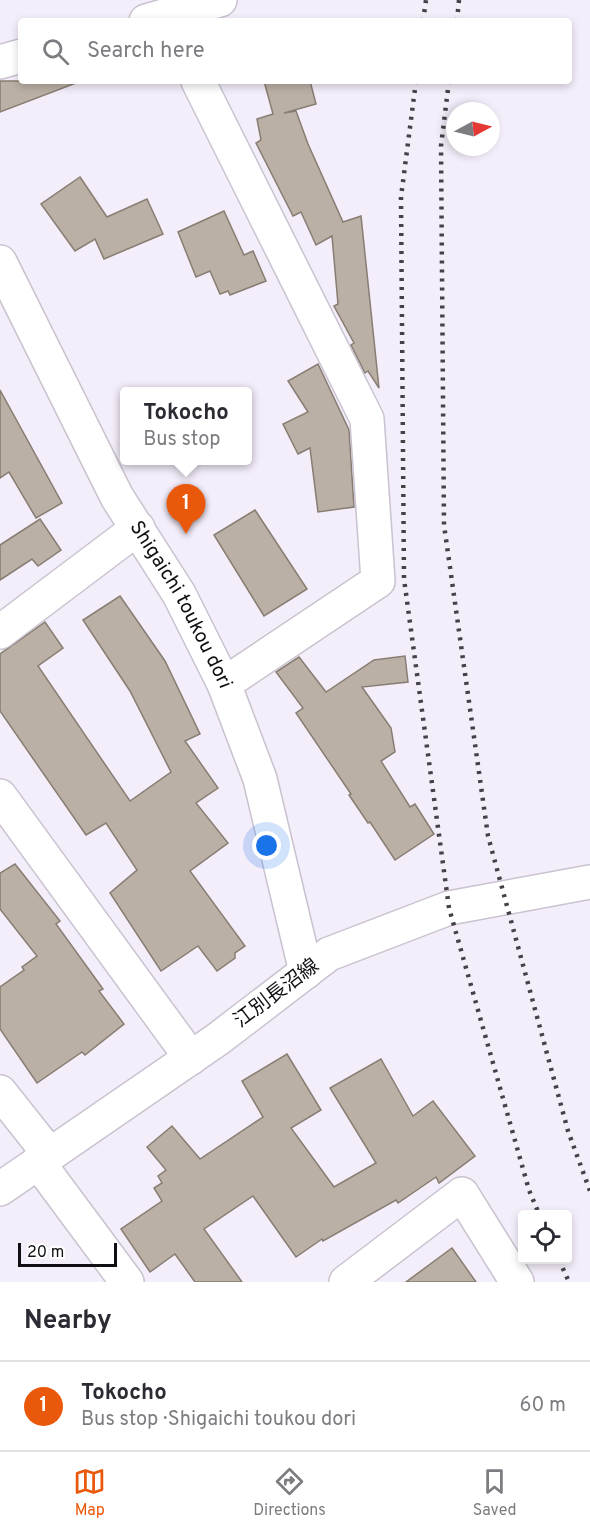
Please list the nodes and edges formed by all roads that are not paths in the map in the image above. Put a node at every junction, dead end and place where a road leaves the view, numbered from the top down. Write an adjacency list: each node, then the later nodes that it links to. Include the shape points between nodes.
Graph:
1 (220, 0): 2 (street)
2 (189, 10): 3 (street)
3 (158, 18)
4 (18, 57): 5 (street)
5 (0, 62)
6 (200, 84): 10 (street, via 367,419 378,581)
7 (0, 262): 8 (street, Shigaichi toukou dori, via 117,497)
8 (138, 528): 9 (street); 10 (street, Shigaichi toukou dori, via 179,594)
9 (0, 632)
10 (224, 684): 13 (street, Shigaichi toukou dori, via 260,779)
11 (0, 796): 14 (street)
12 (590, 882): 13 (street, 江別長沼線, via 450,908 329,954)
13 (306, 972): 14 (street, 江別長沼線)
14 (190, 1058): 16 (street, 江別長沼線)
15 (0, 1092): 16 (street)
16 (44, 1158): 17 (street, 江別長沼線); 18 (street)
17 (0, 1189)
18 (127, 1282)
19 (346, 1282): 20 (street, via 462,1194)
20 (517, 1282)

